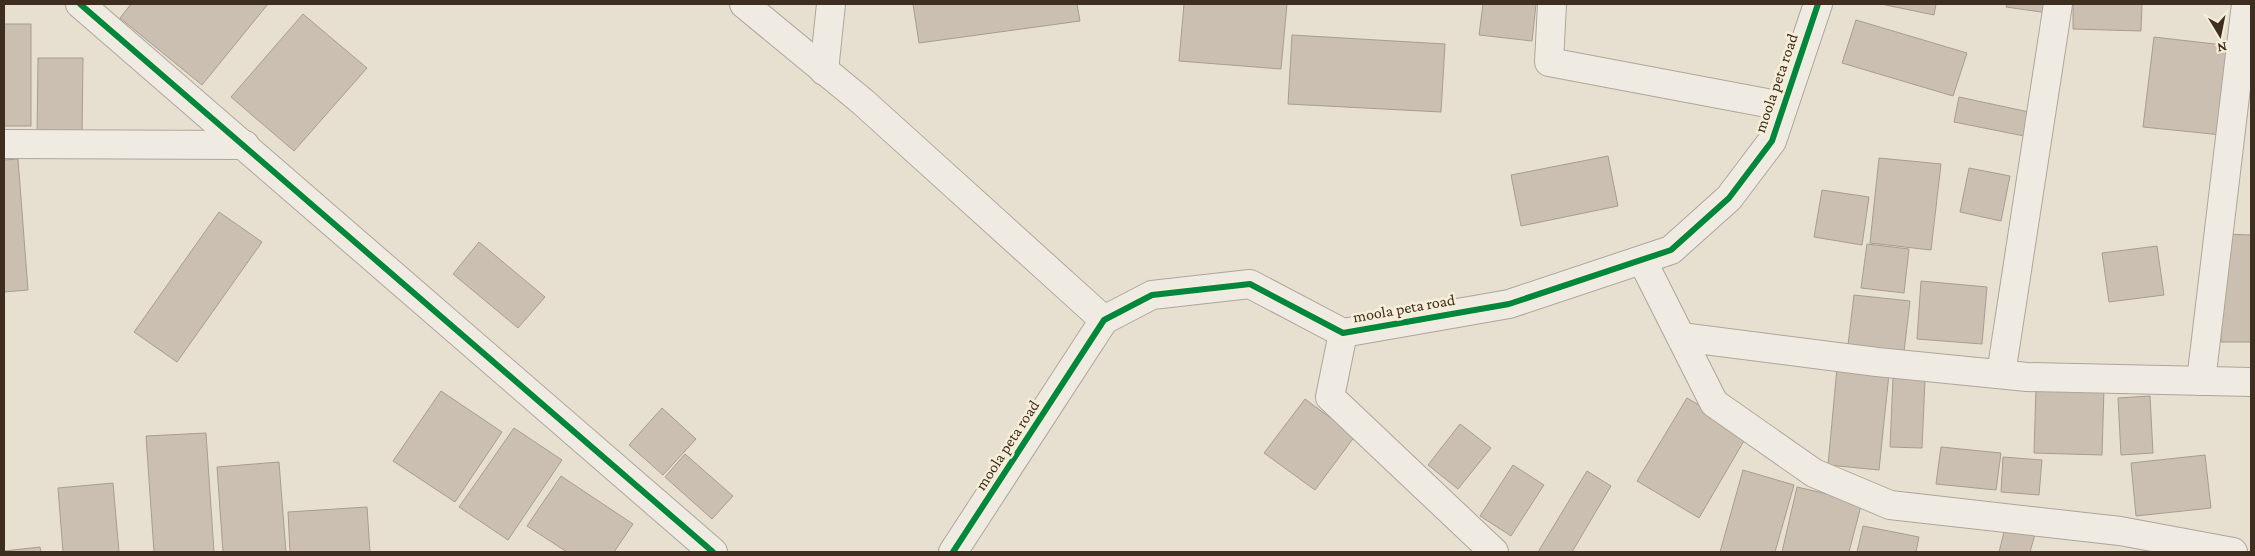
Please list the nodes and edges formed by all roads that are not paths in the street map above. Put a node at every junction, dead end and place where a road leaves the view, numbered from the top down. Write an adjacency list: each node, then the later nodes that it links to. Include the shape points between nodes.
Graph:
1 (80, 4): 11 (street)
2 (744, 4): 8 (street)
3 (831, 4): 8 (street)
4 (1552, 4): 9 (street, via 1549,62)
5 (1818, 4): 9 (street, moola peta road)
6 (2058, 4): 16 (street)
7 (2246, 4): 17 (street)
8 (824, 71): 13 (street, via 863,102)
9 (1783, 106): 12 (street, moola peta road, via 1772,141 1729,198 1671,250)
10 (4, 144): 11 (street)
11 (245, 145): 19 (street)
12 (1642, 260): 14 (street, moola peta road, via 1509,304); 15 (street)
13 (1104, 320): 14 (street, moola peta road, via 1152,295 1250,284); 20 (street, moola peta road)
14 (1343, 333): 21 (street, via 1330,397)
15 (1681, 337): 16 (street); 22 (street, via 1714,402 1814,473 1890,506 2120,531)
16 (2001, 374): 17 (street)
17 (2202, 381): 18 (street)
18 (2251, 382)
19 (713, 552)
20 (953, 552)
21 (1494, 552)
22 (2233, 552)

